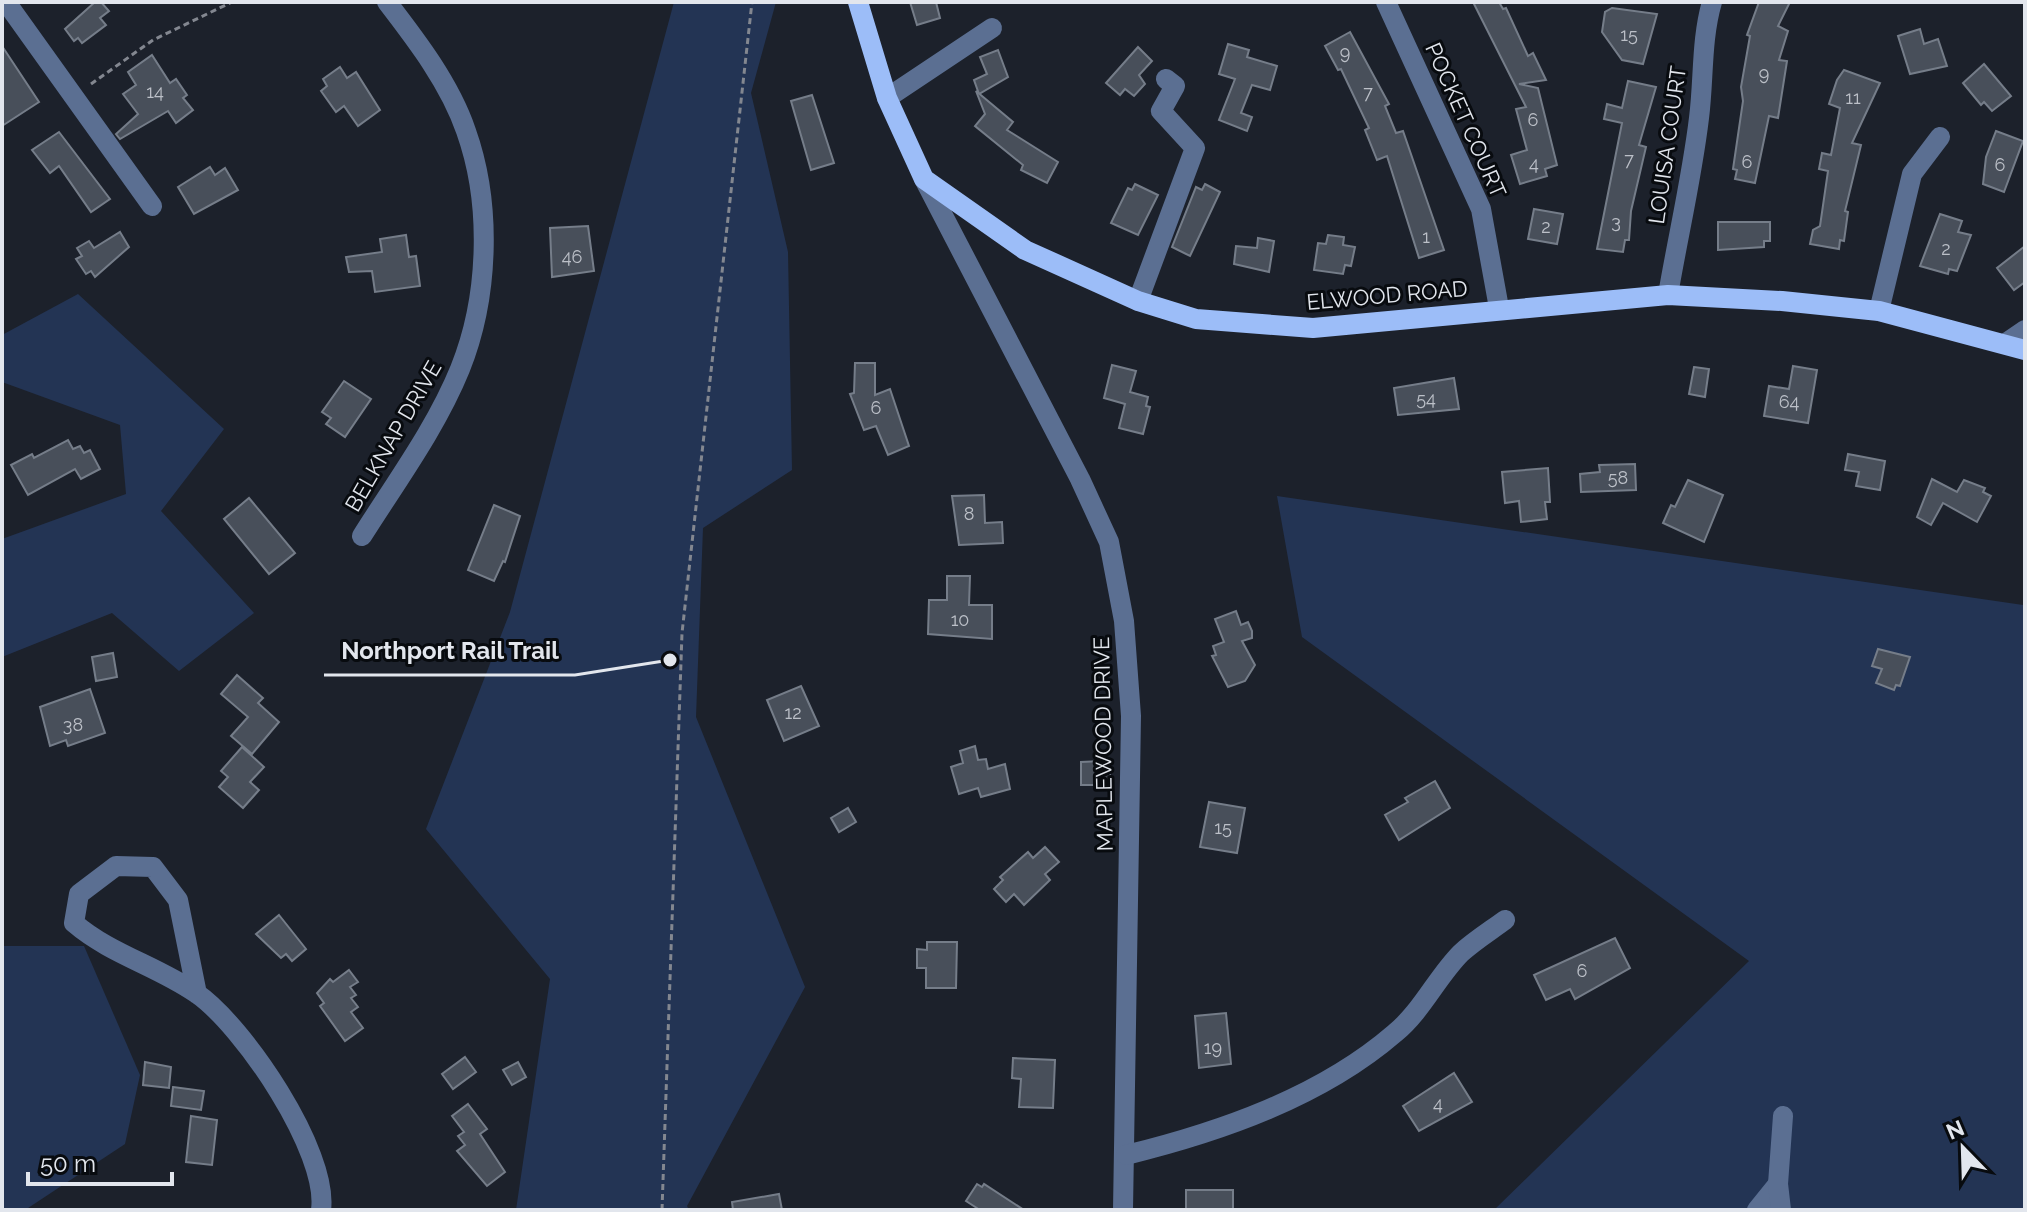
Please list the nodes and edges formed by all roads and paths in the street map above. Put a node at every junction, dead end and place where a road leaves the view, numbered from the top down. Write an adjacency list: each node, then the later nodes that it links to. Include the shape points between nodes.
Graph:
1 (6, 2): 10 (street)
2 (232, 2): 10 (path, via 153,40)
3 (387, 2): 21 (street, BELKNAP DRIVE, via 445,84 466,131 480,186 484,251 477,312 461,368 429,431)
4 (752, 2): 28 (path, via 682,633)
5 (858, 2): 11 (main road)
6 (1386, 2): 17 (street, POCKET COURT, via 1481,209)
7 (1712, 2): 15 (street, LOUISA COURT, via 1704,32 1699,123)
8 (992, 28): 11 (street)
9 (1166, 79): 16 (street, via 1175,86 1161,111 1195,148)
10 (73, 97): 14 (street)
11 (887, 98): 13 (main road)
12 (1940, 137): 18 (street, via 1912,174)
13 (924, 179): 16 (main road, ELWOOD ROAD, via 1025,250); 25 (street, MAPLEWOOD DRIVE, via 1109,542 1124,621 1131,716)
14 (152, 206)
15 (1668, 295): 17 (main road, ELWOOD ROAD); 18 (main road, ELWOOD ROAD)
16 (1138, 301): 17 (main road, ELWOOD ROAD, via 1196,319 1313,328)
17 (1499, 308)
18 (1879, 311): 20 (main road, ELWOOD ROAD)
19 (2025, 330): 20 (street)
20 (2016, 346)
21 (362, 536)
22 (1505, 920): 25 (street, via 1461,954 1398,1032 1357,1063 1316,1087 1184,1141)
23 (197, 994): 23 (street, via 178,900 153,867 116,866 79,894 74,923); 27 (street, via 284,1097 309,1147 323,1198)
24 (1783, 1116): 26 (street)
25 (1126, 1155): 29 (street, MAPLEWOOD DRIVE)
26 (1778, 1184): 30 (street); 31 (street)
27 (321, 1210)
28 (662, 1210)
29 (1123, 1210)
30 (1757, 1210)
31 (1781, 1210)

